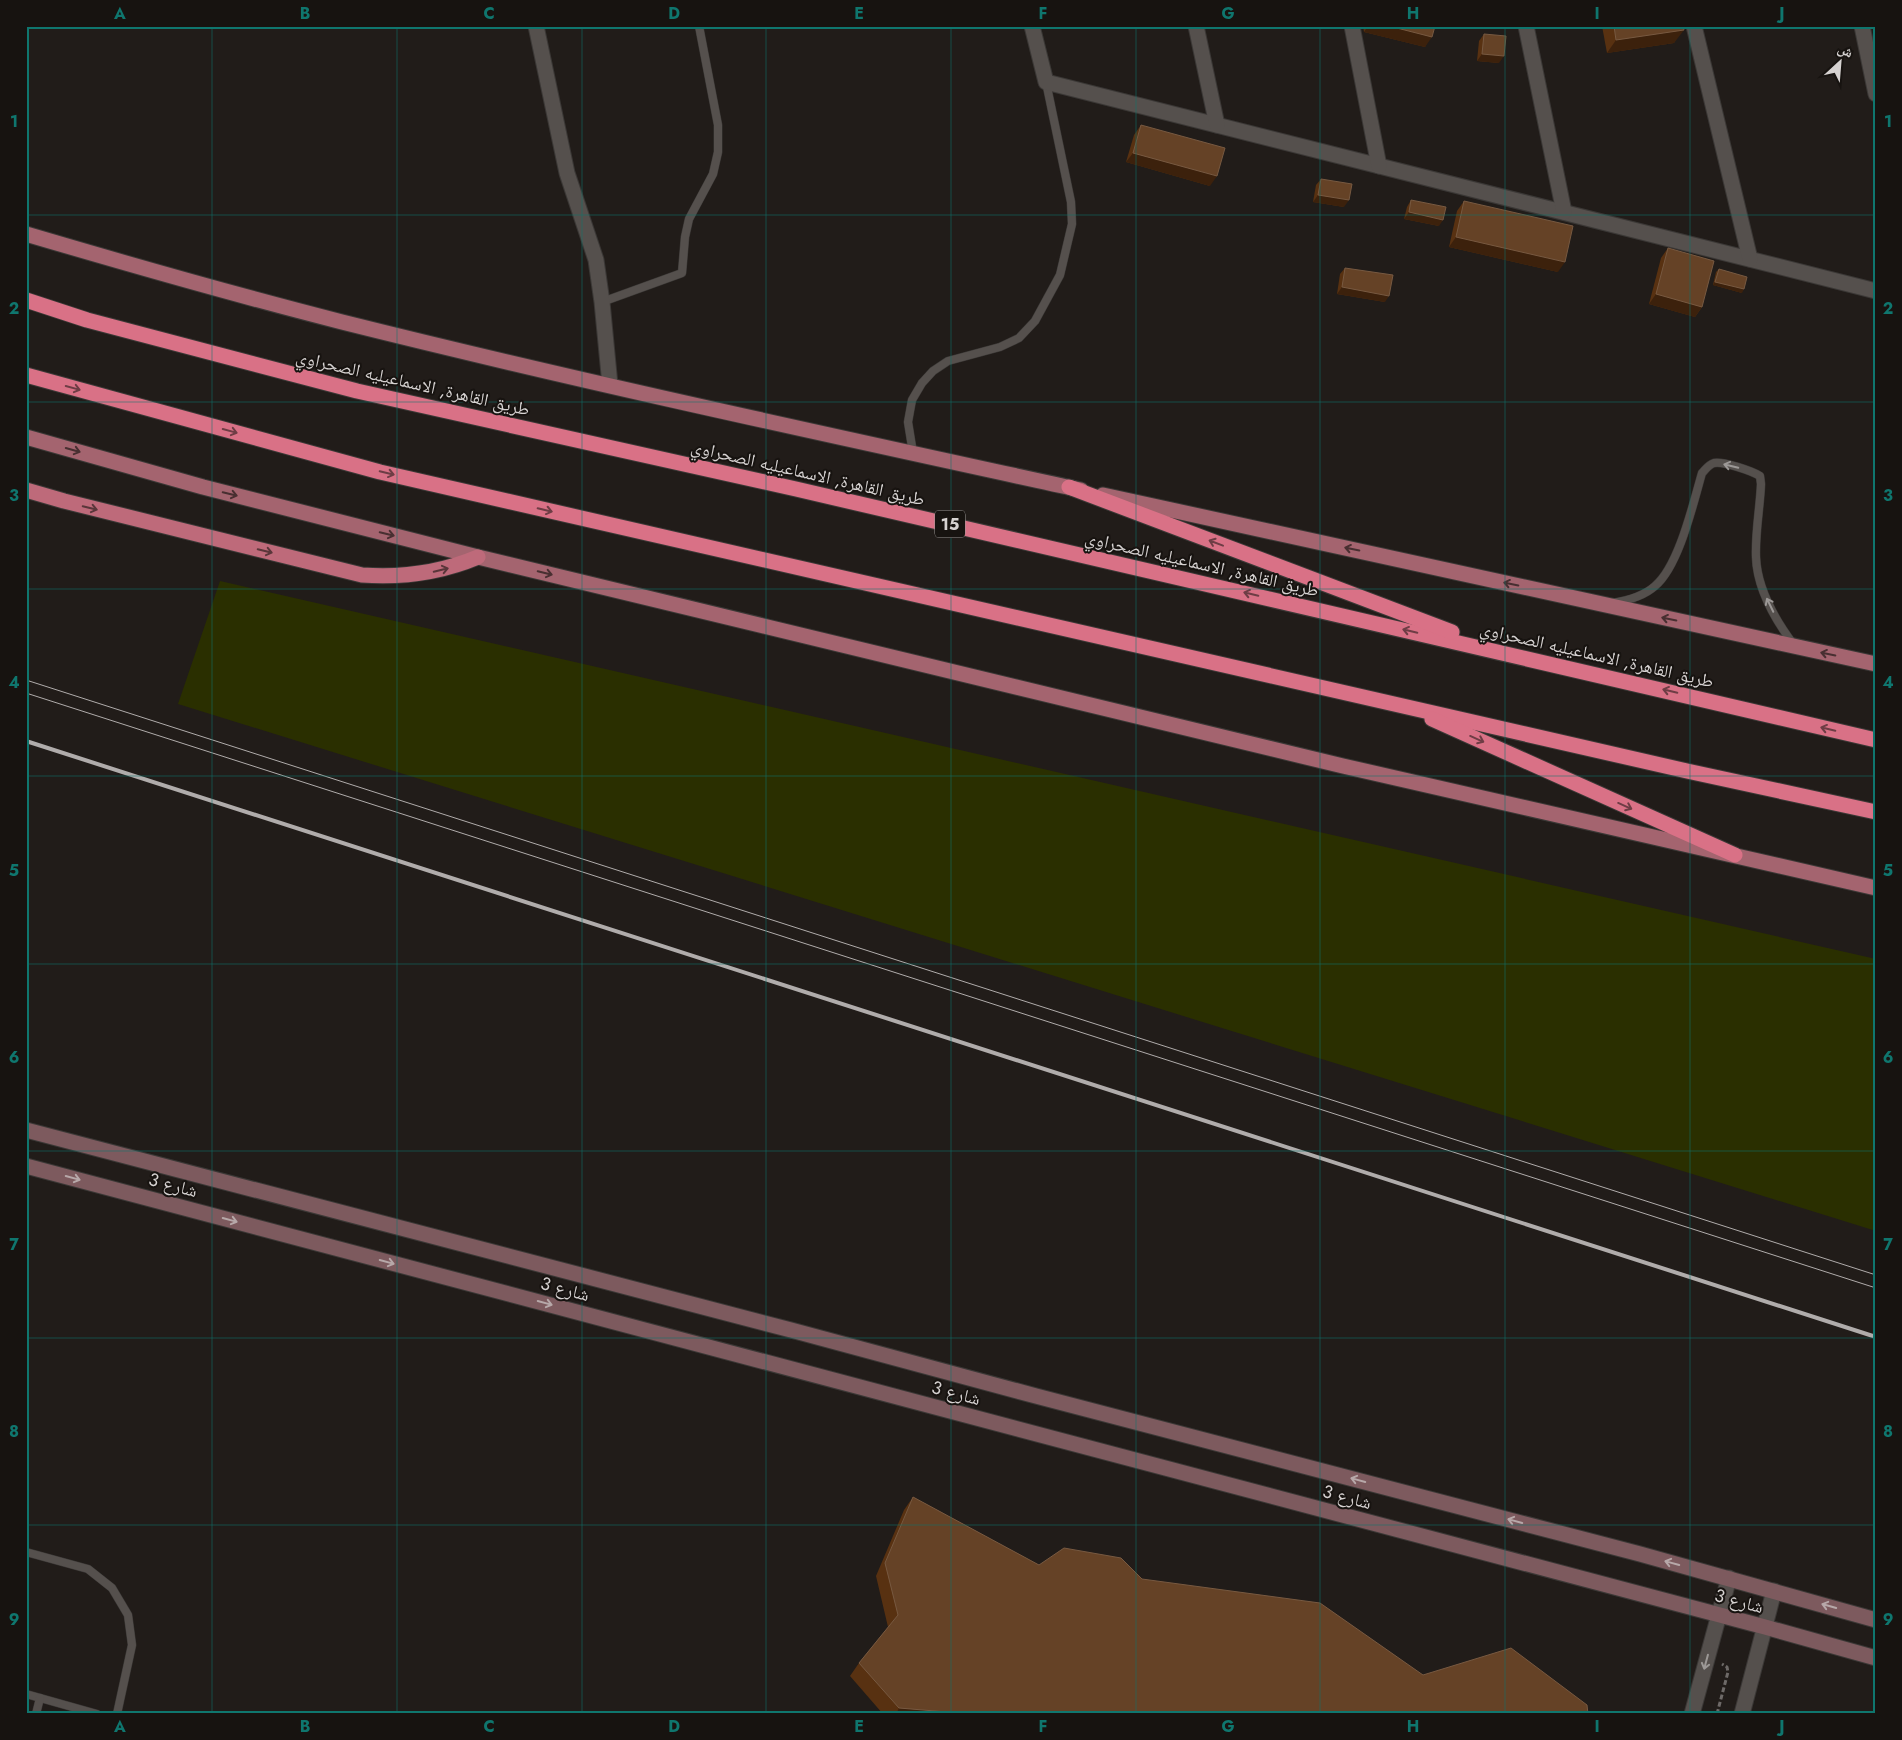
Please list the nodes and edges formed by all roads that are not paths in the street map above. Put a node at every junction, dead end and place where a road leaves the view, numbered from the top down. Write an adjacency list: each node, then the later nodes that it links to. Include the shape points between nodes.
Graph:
1 (536, 26): 18 (street, via 567,173 596,260)
2 (698, 26): 18 (lane, via 718,125 718,152 713,174 689,219 682,273)
3 (1032, 26): 9 (street)
4 (1196, 26): 11 (street)
5 (1352, 26): 12 (street)
6 (1526, 26): 13 (street)
7 (1694, 26): 15 (street)
8 (1862, 26): 10 (street)
9 (1046, 82): 11 (street); 22 (lane, via 1071,202 1072,224 1060,275 1036,321 1019,338 1000,347 948,361 922,384 912,400 908,422)
10 (1876, 94)
11 (1218, 125): 12 (street)
12 (1379, 166): 13 (street)
13 (1564, 212): 15 (street)
14 (26, 234): 20 (main road, via 333,320)
15 (1750, 259): 16 (street)
16 (1876, 291)
17 (26, 300): 28 (highway, طريق القاهرة, الاسماعيليه الصحراوي / 15, one-way to 17, via 357,391 87,320)
18 (602, 302): 20 (street)
19 (26, 375): 30 (highway, one-way to 30, via 380,472)
20 (610, 385): 22 (main road)
21 (26, 437): 25 (main road, one-way to 25, via 203,487)
22 (913, 453): 23 (main road)
23 (1069, 487): 26 (main road, one-way to 23); 28 (highway, one-way to 23)
24 (26, 490): 25 (highway, one-way to 25, via 362,575 425,574)
25 (478, 557): 33 (main road, one-way to 33, via 1343,766)
26 (1603, 604): 27 (main road, one-way to 26); 27 (lane, one-way to 26, via 1780,626 1763,590 1756,558 1760,476 1754,471 1716,462 1708,465 1702,473 1685,531 1670,567 1655,586 1638,596)
27 (1795, 646): 29 (main road, one-way to 27)
28 (1507, 653): 31 (highway, طريق القاهرة, الاسماعيليه الصحراوي / 15, one-way to 28)
29 (1876, 664)
30 (1401, 705): 32 (highway); 33 (highway, one-way to 33)
31 (1876, 740)
32 (1876, 812)
33 (1735, 855): 34 (main road)
34 (1876, 888)
35 (26, 1130): 38 (main road, شارع 3, one-way to 35)
36 (26, 1166): 40 (main road, شارع 3, one-way to 40)
37 (26, 1552): 48 (lane, via 88,1569 112,1588 128,1615 132,1645)
38 (1729, 1578): 39 (main road, شارع 3); 40 (street)
39 (1774, 1590): 41 (main road, شارع 3, one-way to 39); 42 (street)
40 (1719, 1615): 42 (main road, شارع 3); 49 (street, one-way to 49)
41 (1876, 1620)
42 (1765, 1627): 43 (main road, شارع 3); 50 (street)
43 (1876, 1658)
44 (26, 1694): 45 (lane)
45 (40, 1698): 46 (lane); 47 (lane)
46 (36, 1714)
47 (97, 1714)
48 (117, 1714)
49 (1692, 1714)
50 (1742, 1714)

